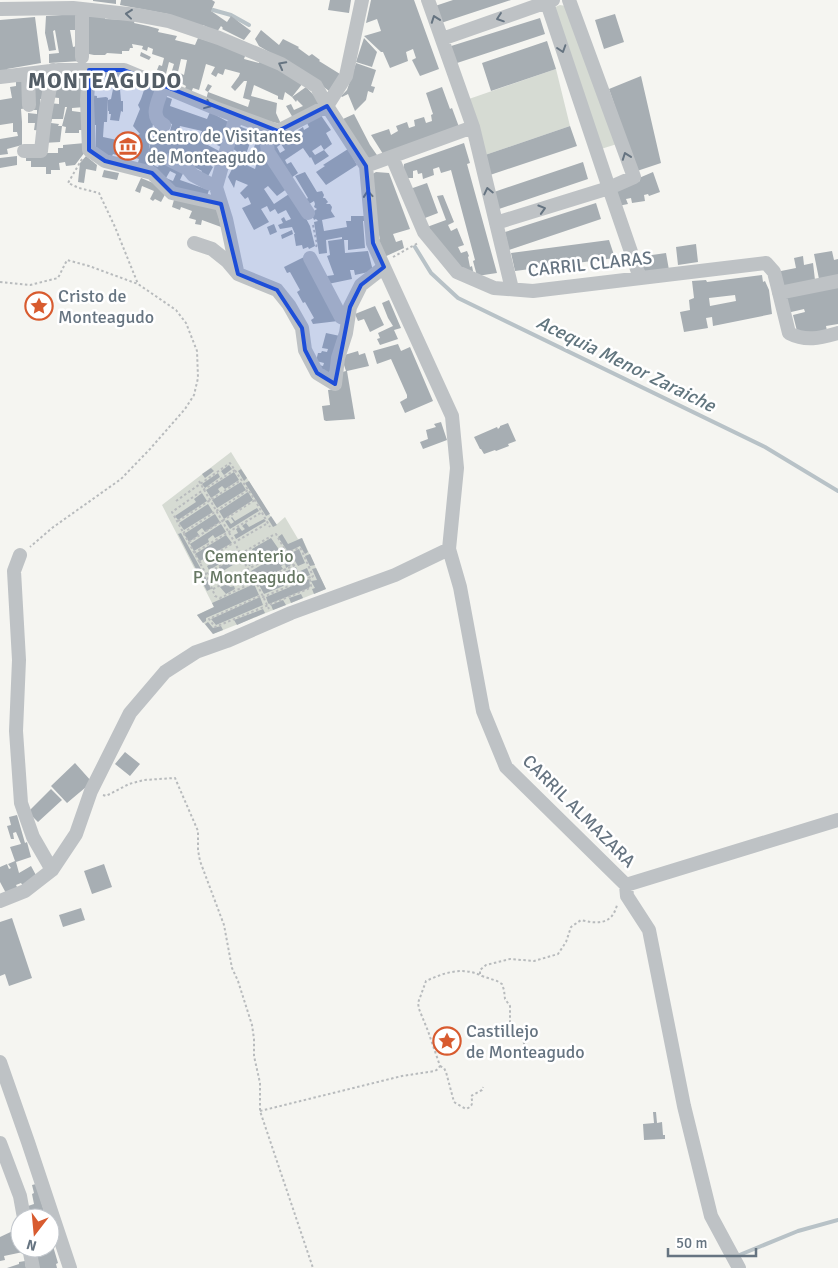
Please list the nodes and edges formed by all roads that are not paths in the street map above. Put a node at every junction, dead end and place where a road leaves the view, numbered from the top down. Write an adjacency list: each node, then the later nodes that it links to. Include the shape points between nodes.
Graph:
1 (9, 0): 6 (street)
2 (362, 0): 16 (street, via 346,76)
3 (428, 0): 8 (street, one-way to 3)
4 (569, 0): 26 (street, one-way to 4, via 634,177)
5 (548, 1): 8 (street, one-way to 8); 26 (street, one-way to 26)
6 (0, 9): 7 (street)
7 (82, 9): 9 (street); 16 (street, one-way to 7, via 316,86 281,64 219,38 169,21)
8 (442, 39): 19 (street)
9 (82, 57)
10 (53, 70): 11 (street); 12 (street); 21 (street, via 41,150)
11 (89, 70): 14 (street, via 124,70); 27 (street, via 89,150 105,161 152,173 172,193)
12 (28, 74): 13 (street); 15 (street)
13 (3, 78)
14 (163, 86): 17 (street, one-way to 17); 18 (street, via 156,117)
15 (29, 105)
16 (327, 106): 20 (street, via 278,132); 24 (street)
17 (236, 116): 20 (street); 25 (street)
18 (164, 126)
19 (473, 127): 22 (street); 29 (street, one-way to 19)
20 (272, 129): 28 (street, via 268,152)
21 (24, 151)
22 (392, 157): 24 (street); 36 (street, CARRIL CLARAS, via 424,232 457,272 494,288)
23 (170, 160): 25 (street)
24 (366, 166): 32 (street, one-way to 24, via 373,243)
25 (216, 185): 27 (street)
26 (608, 188): 29 (street, one-way to 26); 34 (street)
27 (221, 204): 33 (street)
28 (308, 212)
29 (496, 223): 36 (street)
30 (194, 243): 33 (street, via 212,249)
31 (313, 253): 38 (street, via 341,317)
32 (383, 265): 38 (street, via 361,285 350,307); 40 (street, via 452,416 457,468)
33 (238, 274): 38 (street, via 277,290 302,328 306,350 317,373 335,384)
34 (640, 278): 36 (street, CARRIL CLARAS, via 533,290); 37 (street, CARRIL CLARAS, via 766,263 774,272)
35 (838, 281): 37 (street)
36 (512, 289)
37 (779, 293): 39 (street, CARRIL CLARAS, via 789,333 798,338 816,338)
38 (348, 320)
39 (838, 333)
40 (449, 549): 43 (street, via 396,575 196,652 165,672 130,713 91,791 76,834); 44 (street, CARRIL ALMAZARA, via 460,587 483,710 506,767)
41 (20, 555): 43 (street, via 14,571 19,660 16,731 21,803 33,836)
42 (838, 820): 44 (street)
43 (52, 870): 45 (street, via 25,891)
44 (627, 890): 50 (street, CARRIL ALMAZARA, via 649,930 684,1106 711,1216)
45 (0, 901)
46 (0, 1062): 49 (street)
47 (0, 1144): 48 (street)
48 (22, 1208)
49 (70, 1268)
50 (739, 1268)

